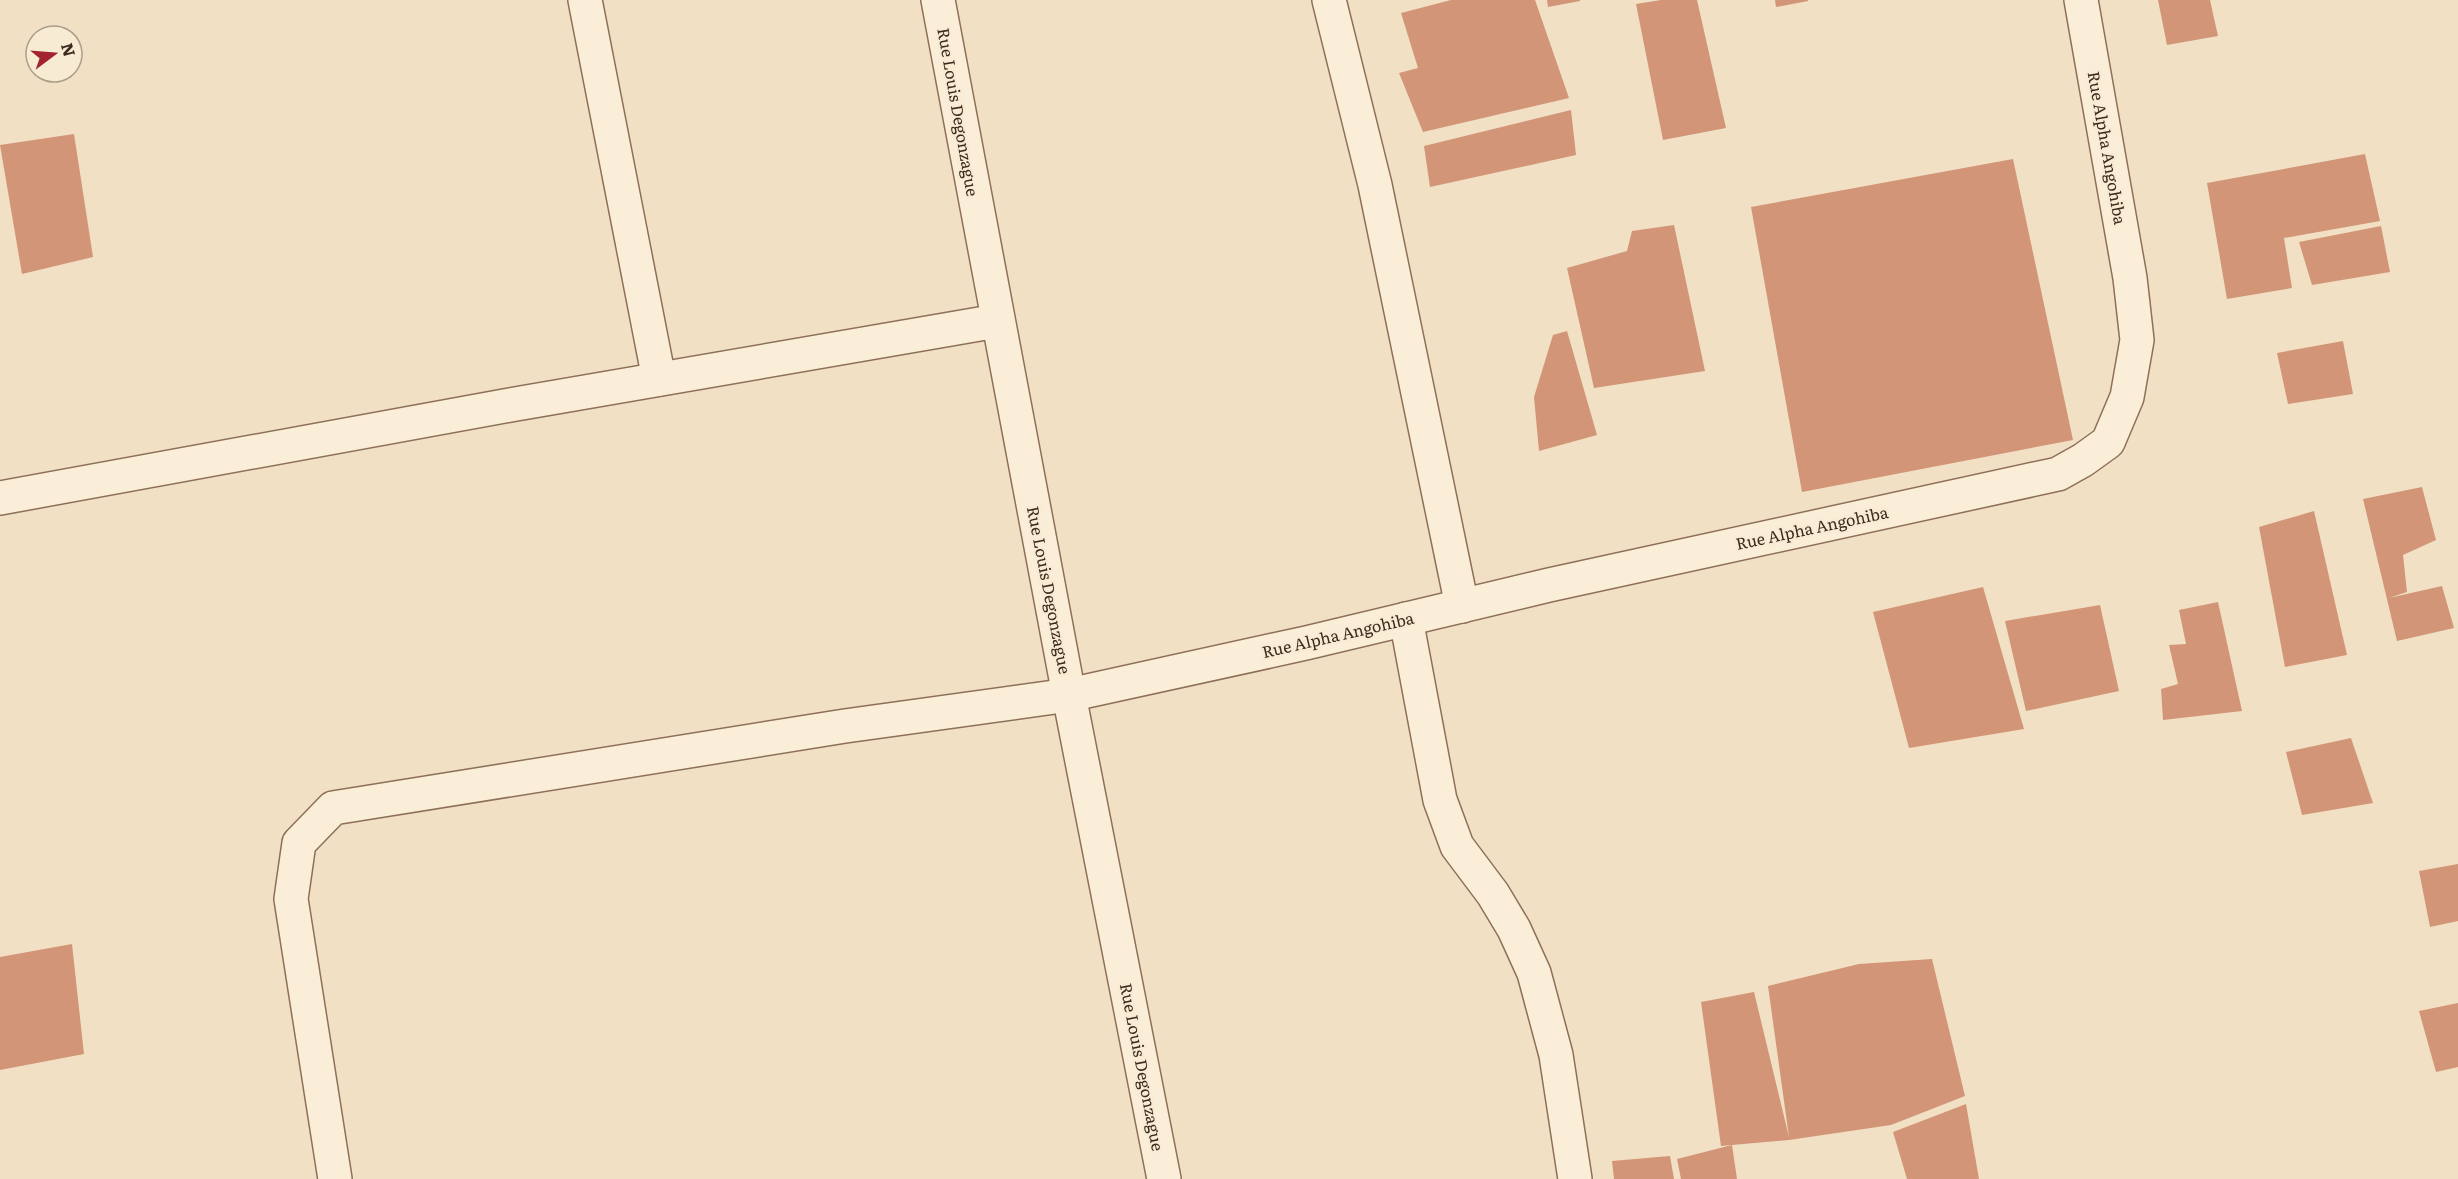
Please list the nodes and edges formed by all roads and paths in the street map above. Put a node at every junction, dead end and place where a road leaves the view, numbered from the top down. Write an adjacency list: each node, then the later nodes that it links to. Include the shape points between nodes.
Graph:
1 (585, 0): 6 (street)
2 (938, 0): 5 (street, Rue Louis Degonzague)
3 (1329, 0): 8 (street, via 1375,185)
4 (2081, 0): 8 (street, Rue Alpha Angohiba, via 2130,278 2137,340 2127,397 2108,442 2058,474)
5 (997, 321): 6 (street); 10 (street, Rue Louis Degonzague)
6 (659, 380): 7 (street)
7 (0, 498)
8 (1462, 606): 9 (street, Rue Alpha Angohiba)
9 (1406, 619): 10 (street, Rue Alpha Angohiba); 13 (street, via 1440,800 1457,846 1493,894 1534,973 1556,1055)
10 (1069, 695): 11 (street, Rue Alpha Angohiba, via 845,726 333,808 299,843 291,899); 12 (street, Rue Louis Degonzague)
11 (335, 1179)
12 (1164, 1179)
13 (1575, 1179)

